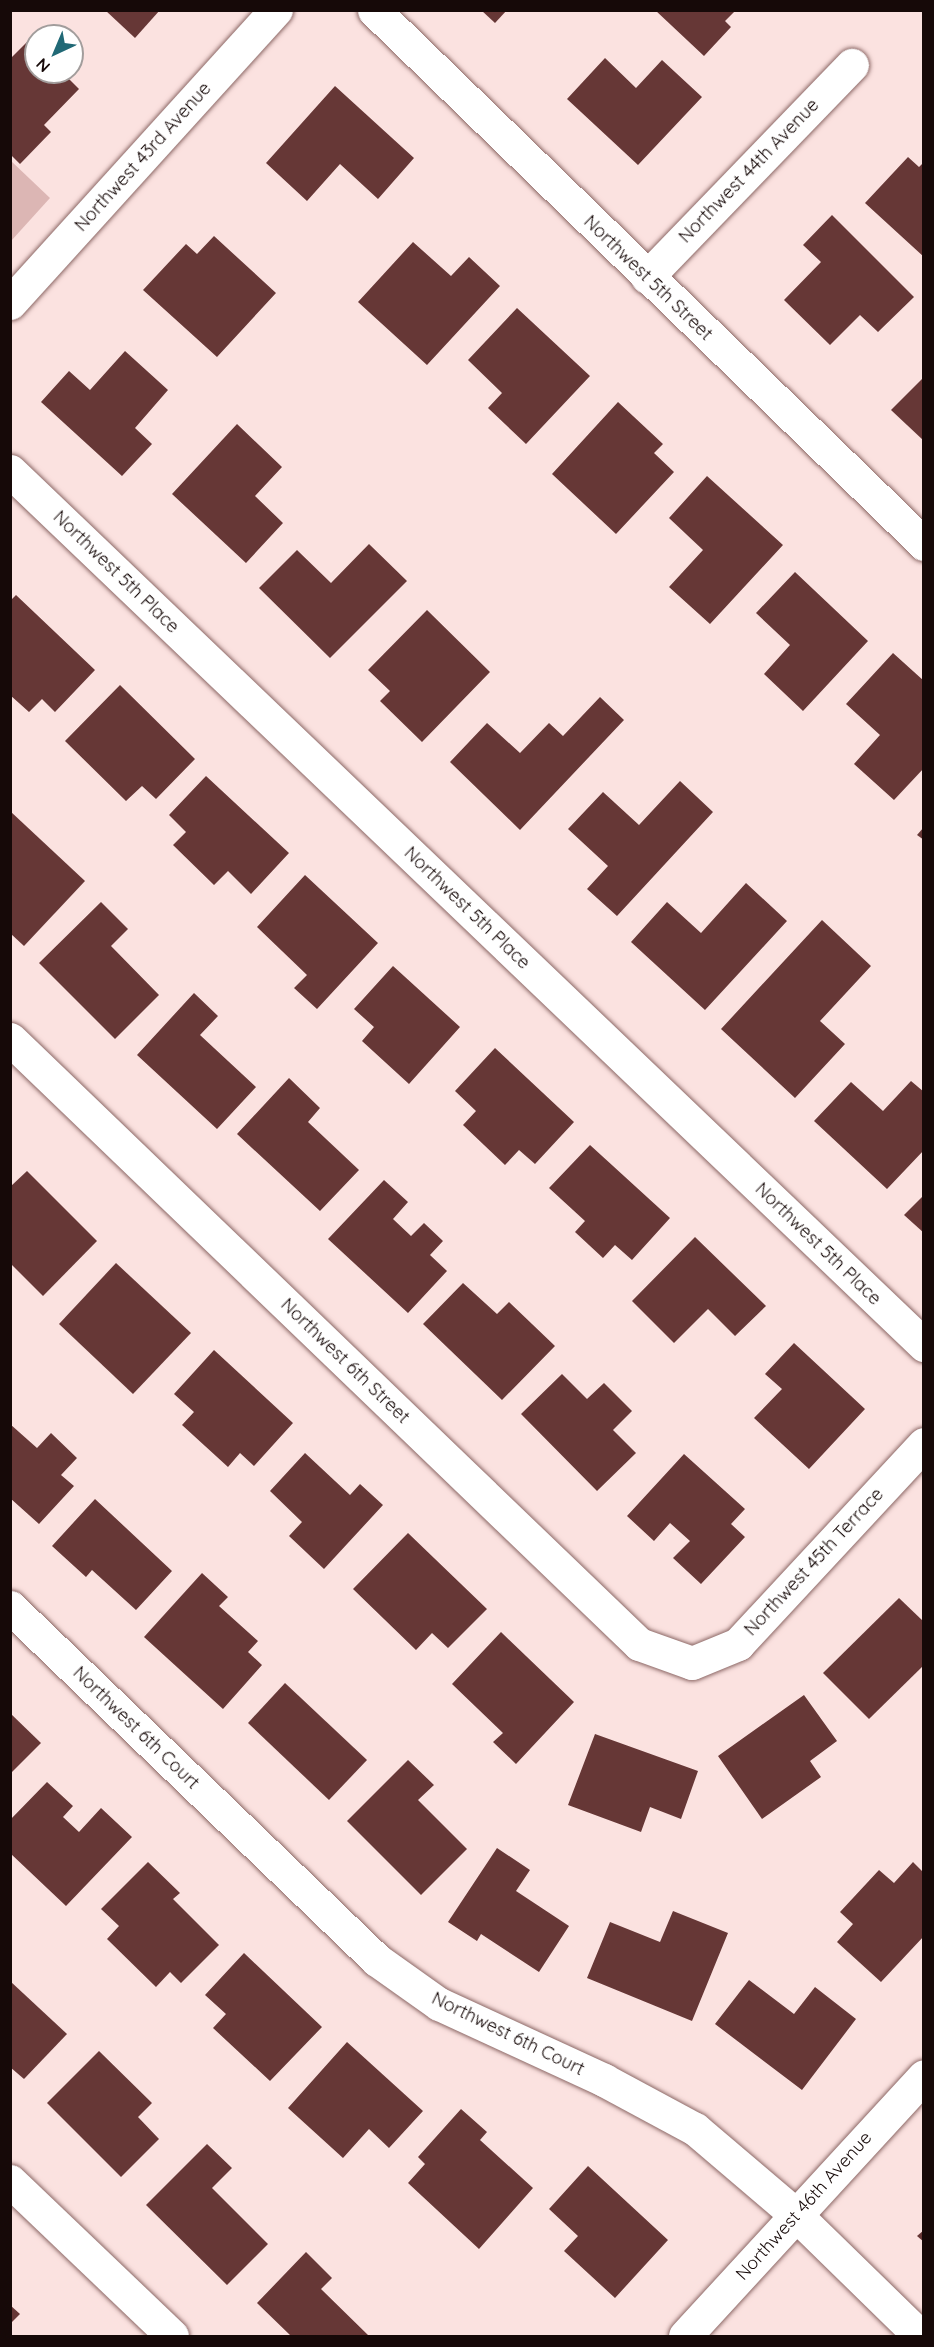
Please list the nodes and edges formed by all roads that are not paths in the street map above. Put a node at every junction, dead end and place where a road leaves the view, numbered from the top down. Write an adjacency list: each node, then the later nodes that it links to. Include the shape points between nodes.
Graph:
1 (276, 10): 5 (street, Northwest 43rd Avenue)
2 (374, 10): 4 (street, Northwest 5th Street)
3 (852, 65): 4 (street, Northwest 44th Avenue)
4 (647, 277): 7 (street, Northwest 5th Street)
5 (10, 303)
6 (10, 471): 9 (street, Northwest 5th Place)
7 (924, 544)
8 (10, 1039): 12 (street, Northwest 6th Street, via 639,1644)
9 (924, 1345)
10 (924, 1443): 12 (street, Northwest 45th Terrace, via 738,1644)
11 (10, 1607): 15 (street, Northwest 6th Court, via 377,1960 439,2004 604,2080 695,2129)
12 (692, 1663)
13 (924, 2076): 15 (street, Northwest 46th Avenue)
14 (10, 2181): 16 (street)
15 (795, 2215): 17 (street, Northwest 46th Avenue); 18 (street, Northwest 6th Court)
16 (172, 2337)
17 (685, 2337)
18 (920, 2337)

